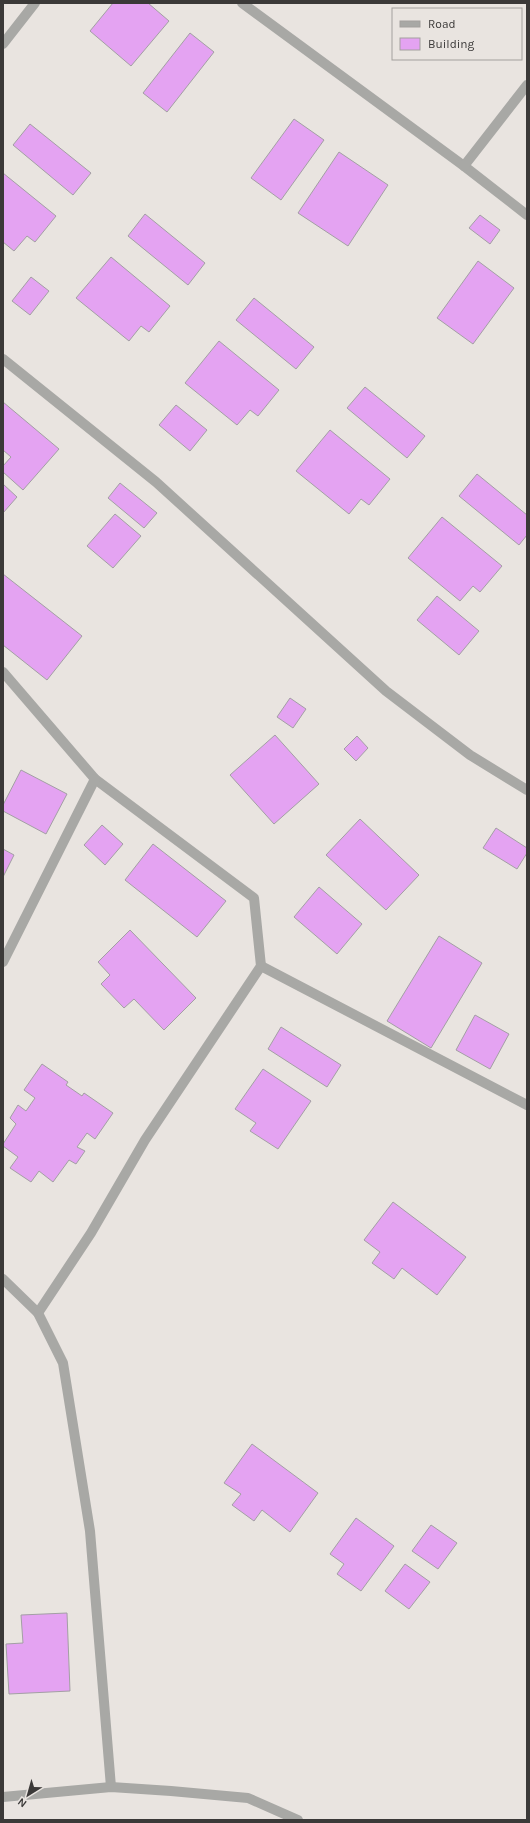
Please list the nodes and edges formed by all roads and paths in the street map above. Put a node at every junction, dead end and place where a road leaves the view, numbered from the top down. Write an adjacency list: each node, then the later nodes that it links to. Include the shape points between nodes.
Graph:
1 (35, 3): 3 (street)
2 (242, 3): 5 (street)
3 (3, 44)
4 (527, 85): 5 (street)
5 (464, 166): 6 (street)
6 (527, 215)
7 (3, 360): 10 (street, via 156,482 386,691 470,755)
8 (3, 672): 9 (street)
9 (95, 779): 11 (street); 12 (street, via 254,898)
10 (527, 790)
11 (3, 962)
12 (261, 966): 13 (street); 15 (street, via 145,1140 91,1233)
13 (527, 1105)
14 (3, 1279): 15 (street)
15 (38, 1313): 16 (street, via 64,1363 90,1531)
16 (111, 1787): 17 (street); 18 (street, via 248,1798)
17 (3, 1797)
18 (298, 1820)

